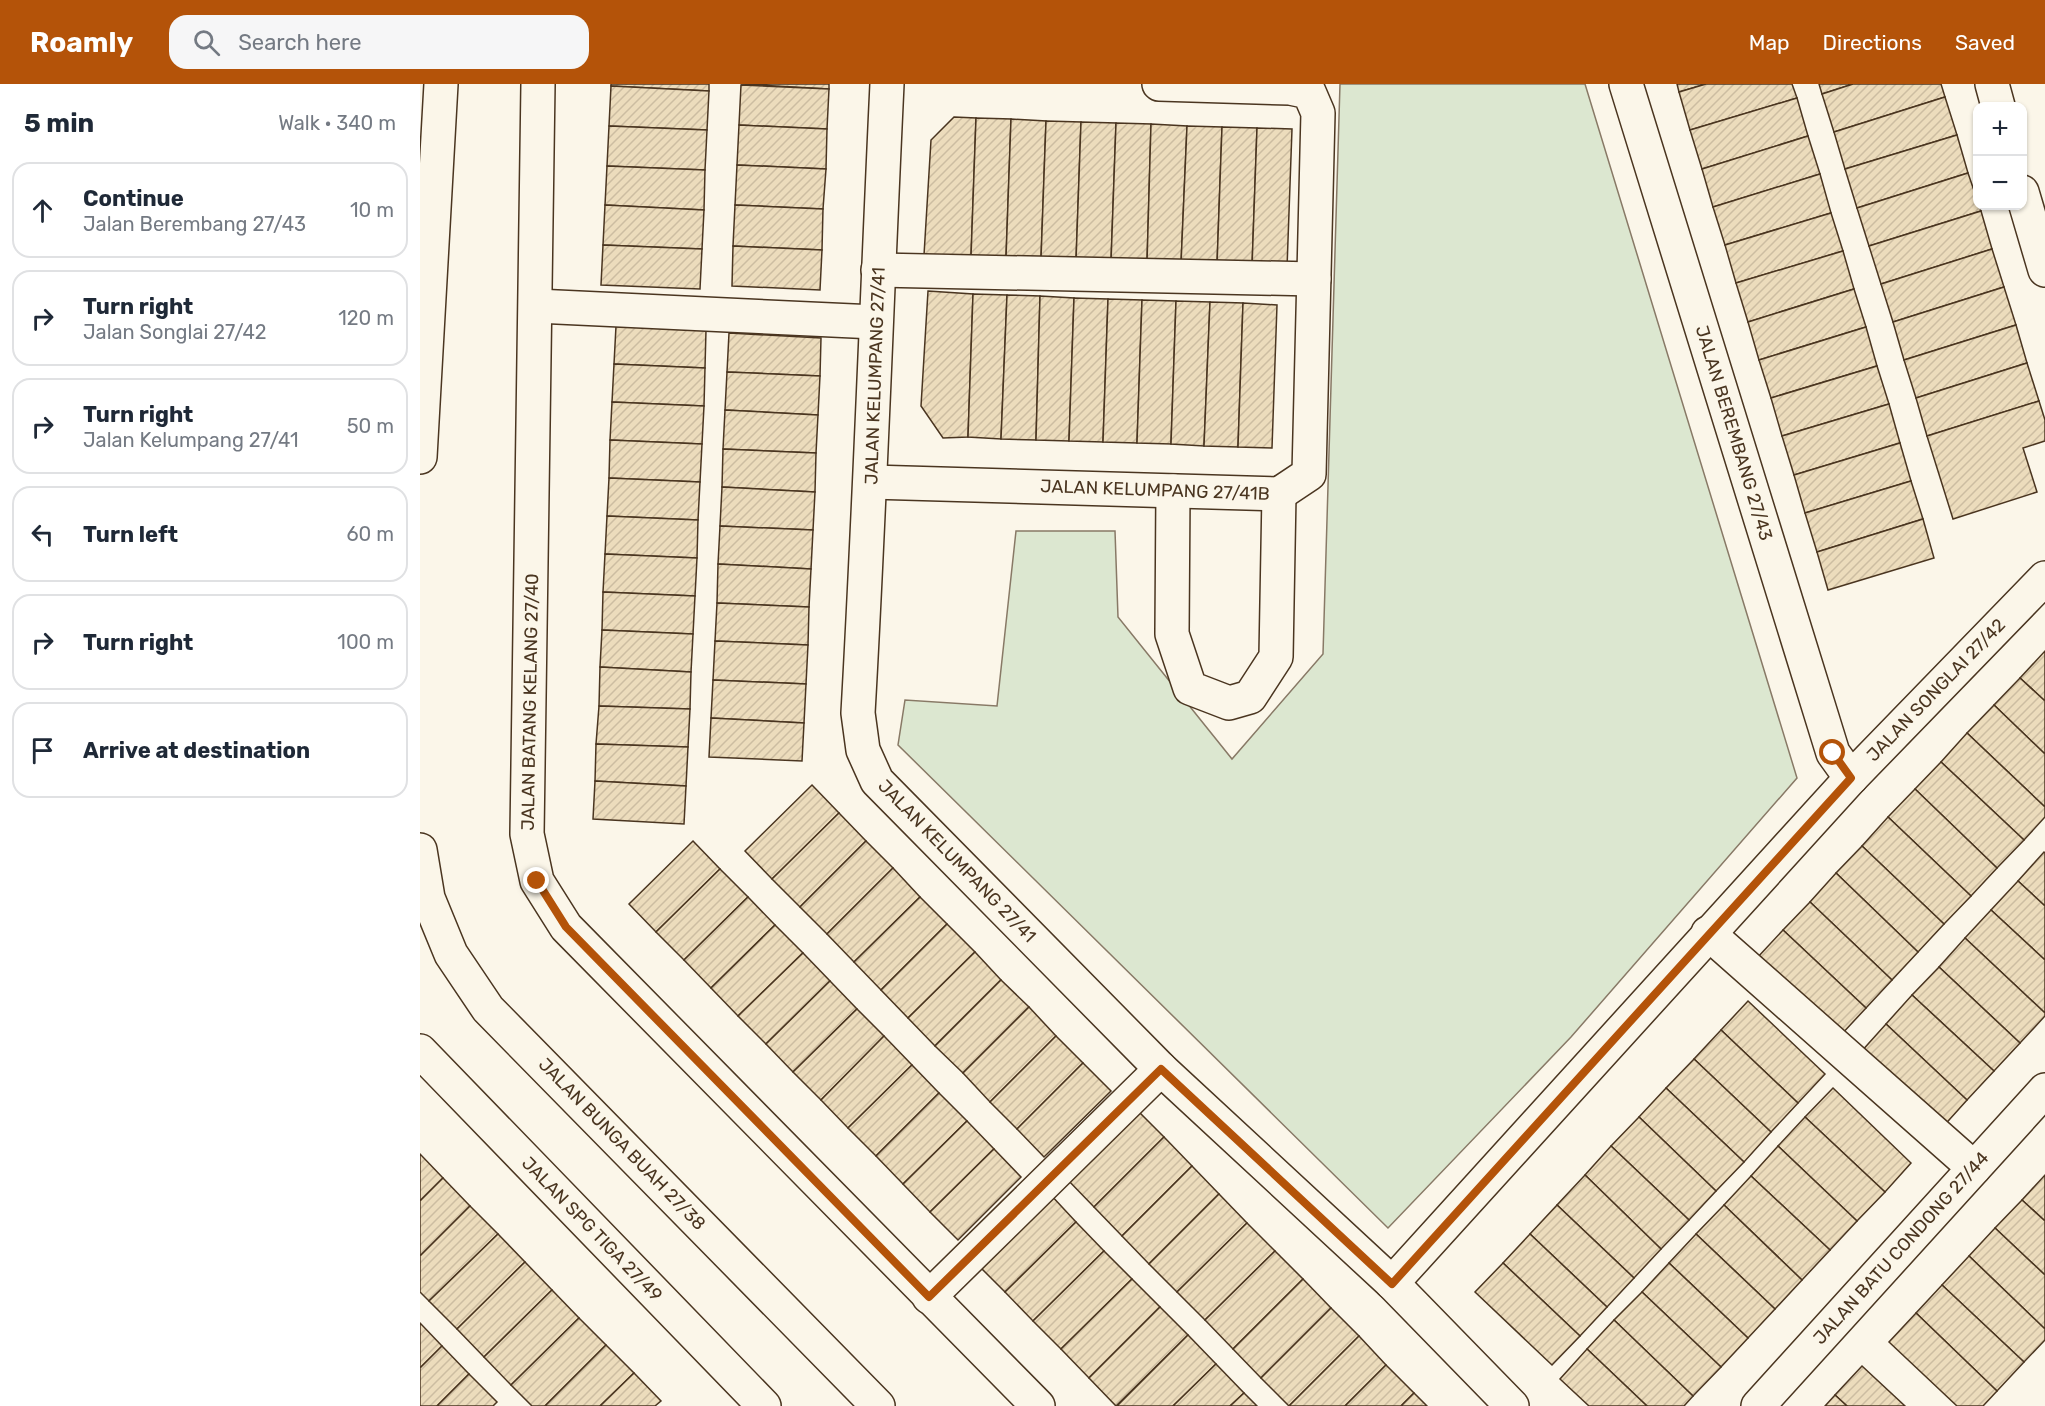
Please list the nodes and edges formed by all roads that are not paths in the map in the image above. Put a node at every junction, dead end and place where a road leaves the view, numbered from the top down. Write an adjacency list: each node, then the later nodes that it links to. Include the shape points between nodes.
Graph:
1 (441, 84): 14 (street)
2 (538, 84): 12 (street, JALAN BATANG KELANG 27/40)
3 (887, 84): 9 (street, JALAN KELUMPANG 27/41)
4 (1159, 84): 11 (street, via 1309,92 1318,113)
5 (1626, 84): 19 (street, JALAN BEREMBANG 27/43, via 1833,753)
6 (1992, 84): 7 (street)
7 (1997, 102)
8 (2027, 209): 10 (street)
9 (878, 270): 11 (street); 13 (street, JALAN KELUMPANG 27/41)
10 (2045, 270)
11 (1314, 279): 17 (street, JALAN KELUMPANG 27/41B, via 1309,474)
12 (536, 306): 13 (street); 27 (street, JALAN BATANG KELANG 27/40, via 527,834 537,881 566,927)
13 (875, 321): 15 (street, JALAN KELUMPANG 27/41)
14 (420, 457)
15 (872, 482): 16 (street, JALAN KELUMPANG 27/41B); 23 (street, JALAN KELUMPANG 27/41, via 858,713 863,750 877,781)
16 (1173, 491): 17 (street, JALAN KELUMPANG 27/41B); 17 (street, via 1172,634 1190,688 1229,703 1250,697 1276,657)
17 (1279, 494)
18 (2045, 578): 19 (street, JALAN SONGLAI 27/42)
19 (1851, 778): 21 (street, JALAN SONGLAI 27/42)
20 (420, 850): 29 (street, JALAN BUNGA BUAH 27/38, via 428,898 451,954 489,1008)
21 (1708, 933): 25 (street); 26 (street, JALAN SONGLAI 27/42)
22 (420, 1051): 28 (street, JALAN SPG TIGA 27/49)
23 (1161, 1069): 26 (street, JALAN KELUMPANG 27/41); 27 (street)
24 (2045, 1090): 25 (street, JALAN BATU CONDONG 27/44)
25 (1974, 1168): 32 (street, JALAN BATU CONDONG 27/44)
26 (1392, 1284): 31 (street, JALAN KELUMPANG 27/41)
27 (929, 1297): 30 (street, JALAN BATANG KELANG 27/40)
28 (764, 1406)
29 (878, 1406)
30 (1038, 1406)
31 (1512, 1406)
32 (1758, 1406)

